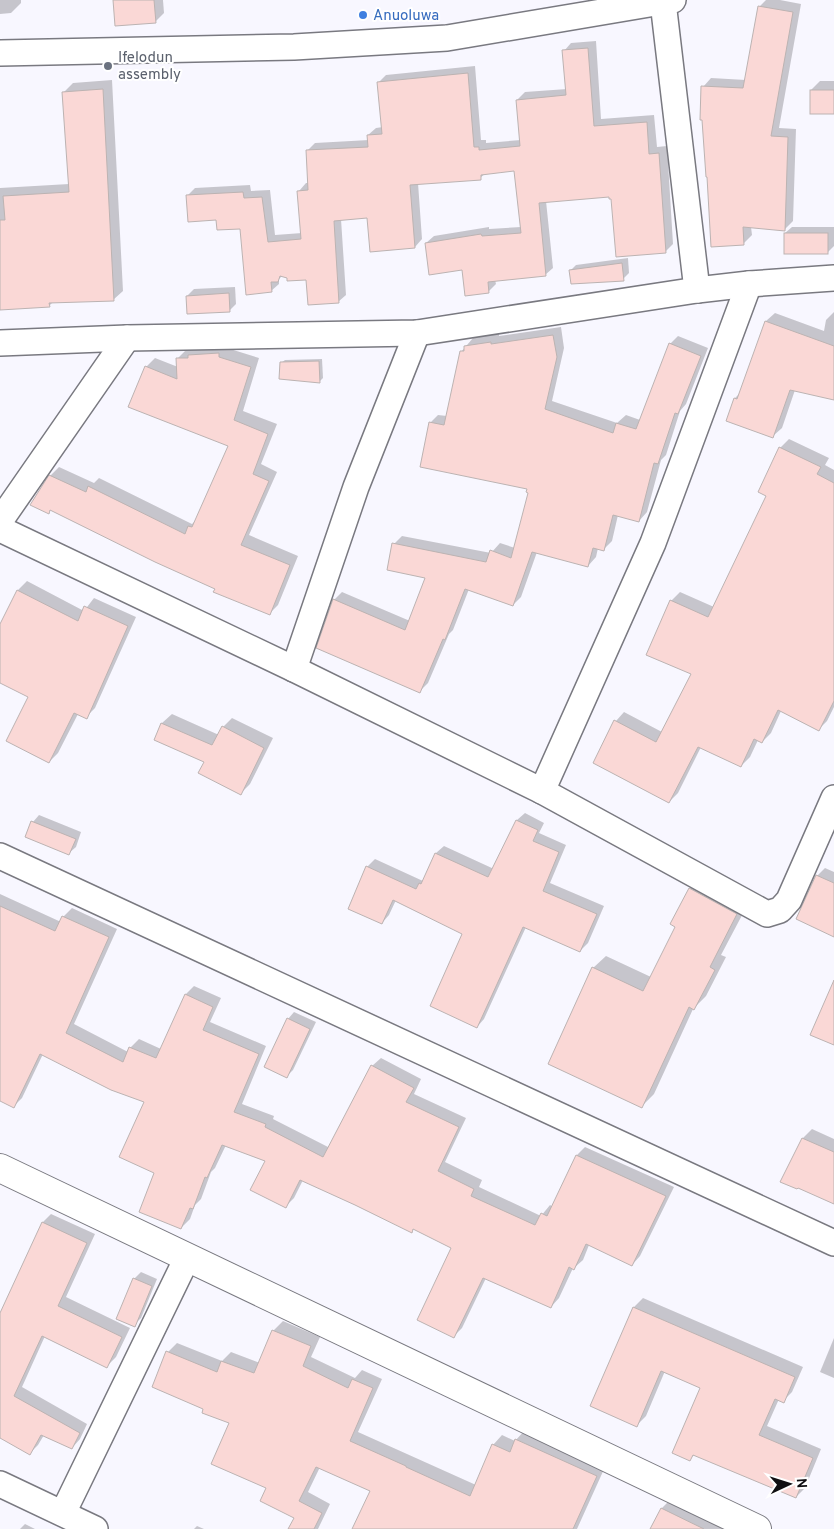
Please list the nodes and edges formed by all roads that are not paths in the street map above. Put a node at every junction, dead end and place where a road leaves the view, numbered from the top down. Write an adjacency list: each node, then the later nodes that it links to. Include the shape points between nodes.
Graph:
1 (667, 1): 2 (street, via 447,38 294,47); 5 (street)
2 (0, 53)
3 (834, 278): 4 (street)
4 (749, 284): 5 (street); 12 (street, via 653,543)
5 (697, 290): 6 (street)
6 (417, 333): 7 (street); 11 (street, via 356,487)
7 (127, 338): 8 (street); 9 (street)
8 (0, 343)
9 (0, 521)
10 (0, 529): 11 (street)
11 (294, 670): 12 (street)
12 (542, 791): 13 (street, via 767,914 780,910 789,900)
13 (834, 798)
14 (0, 856): 16 (street)
15 (0, 1168): 17 (street)
16 (834, 1243)
17 (187, 1258): 19 (street); 21 (street)
18 (0, 1484): 19 (street)
19 (63, 1513): 20 (street)
20 (94, 1529)
21 (757, 1529)

